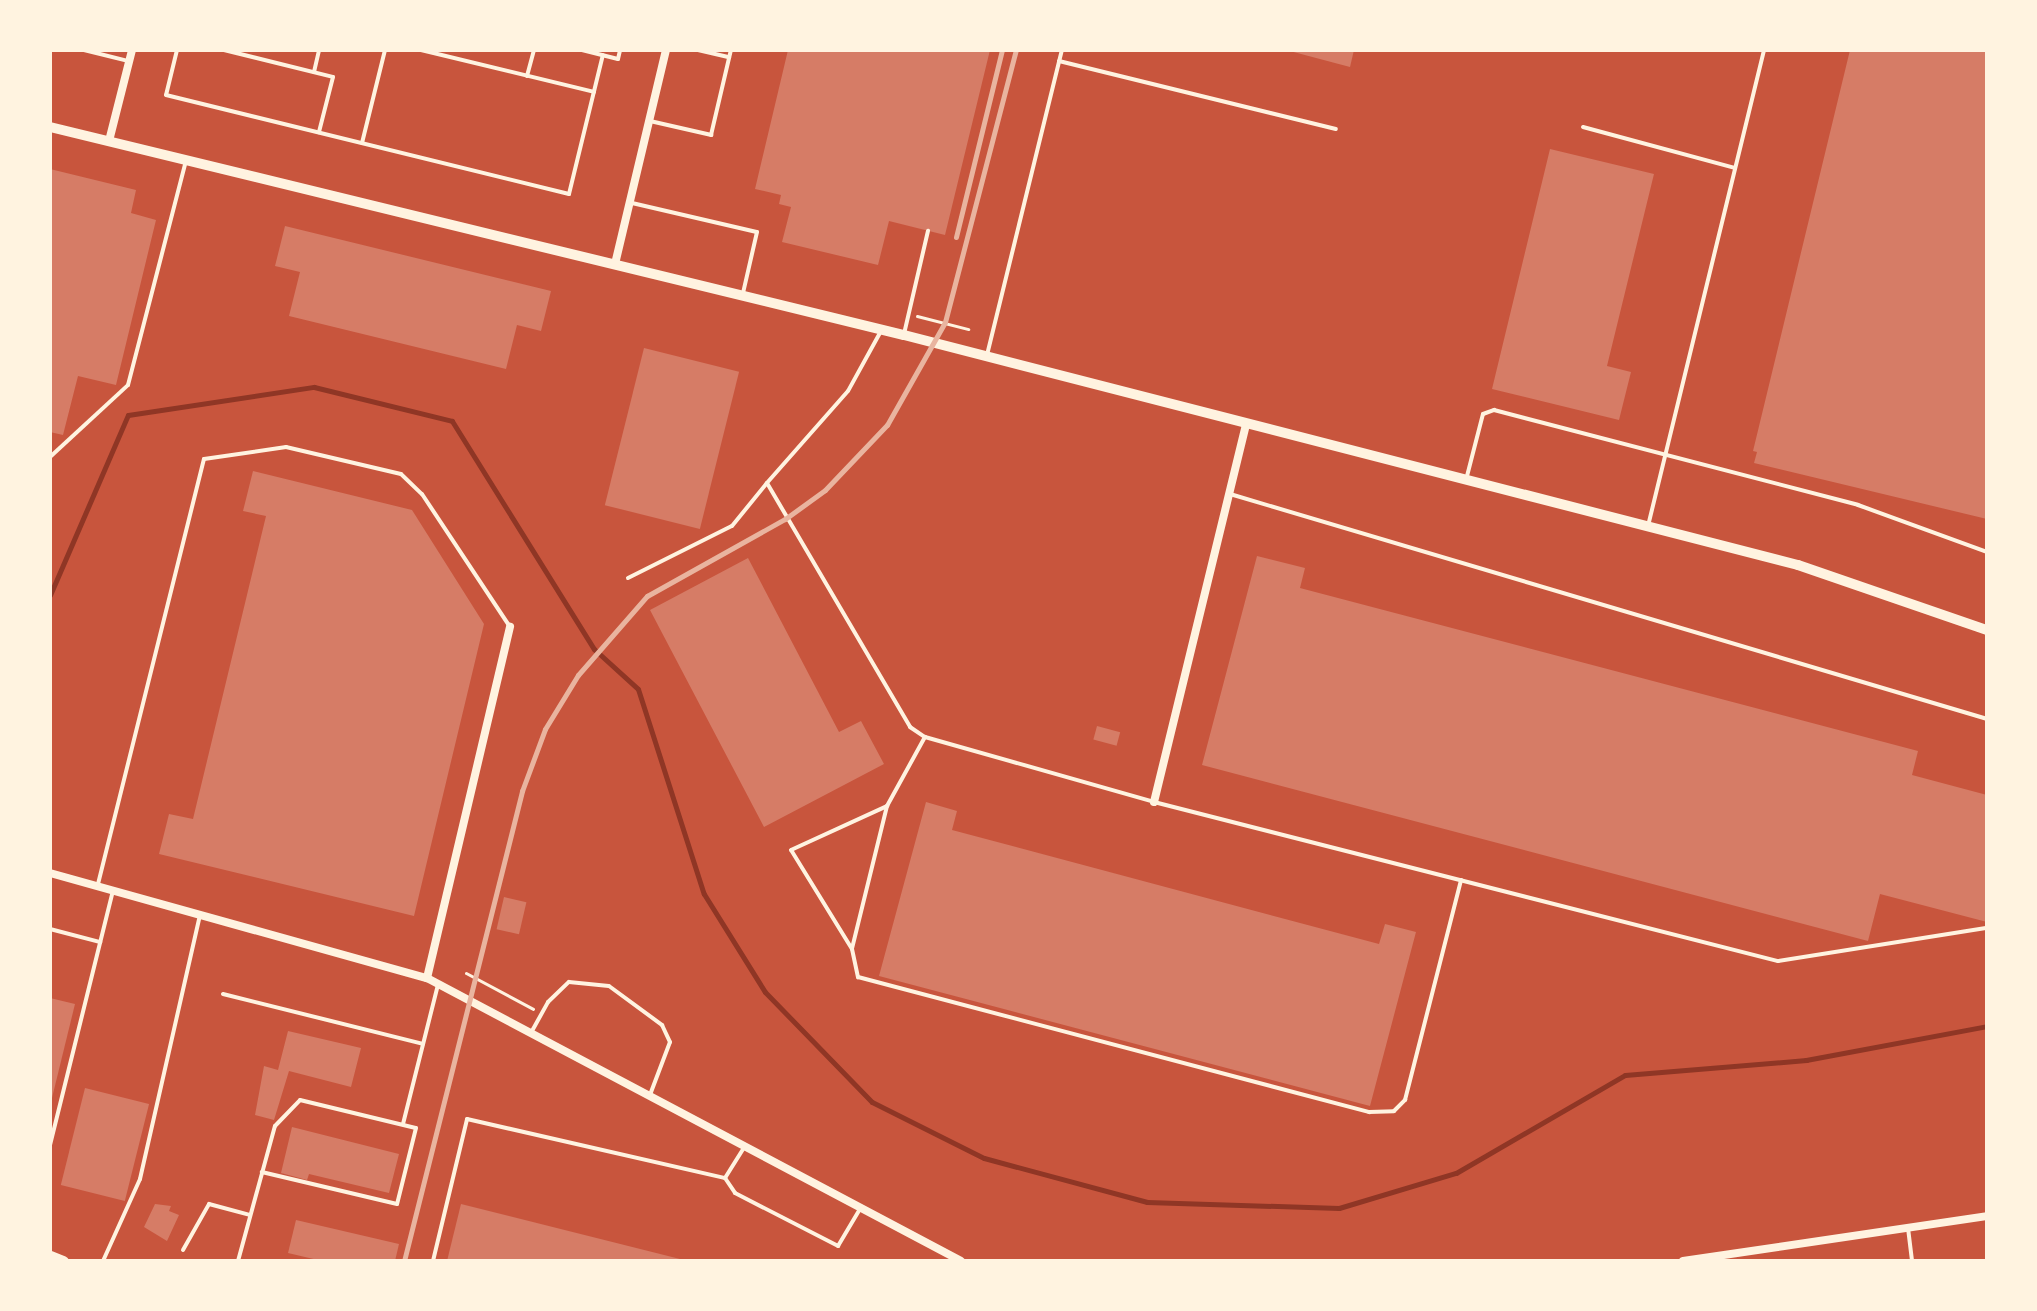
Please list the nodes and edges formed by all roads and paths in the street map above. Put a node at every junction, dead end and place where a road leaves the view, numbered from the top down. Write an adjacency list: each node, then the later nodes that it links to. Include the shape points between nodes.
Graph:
1 (84, 50): 18 (lane)
2 (132, 50): 18 (street)
3 (177, 50): 27 (lane, via 166,95)
4 (224, 50): 20 (lane)
5 (319, 50): 20 (lane)
6 (385, 50): 29 (lane)
7 (421, 50): 21 (lane)
8 (534, 50): 21 (lane)
9 (582, 50): 16 (lane)
10 (620, 50): 16 (lane, via 618,59)
11 (666, 50): 23 (street)
12 (698, 50): 17 (lane)
13 (731, 50): 17 (lane)
14 (1062, 50): 19 (lane)
15 (1764, 50): 31 (lane)
16 (603, 55): 22 (lane)
17 (729, 57): 23 (lane, via 711,135)
18 (129, 61): 28 (street)
19 (1059, 61): 26 (lane); 40 (lane)
20 (314, 72): 27 (lane, via 333,77)
21 (527, 76): 22 (lane)
22 (594, 92): 29 (lane, via 569,194)
23 (649, 121): 32 (street)
24 (50, 127): 28 (street)
25 (1583, 127): 31 (lane)
26 (1336, 129)
27 (319, 133): 29 (lane)
28 (109, 141): 30 (street)
29 (362, 143)
30 (187, 160): 34 (street); 43 (lane, via 128,385)
31 (1735, 168): 42 (lane)
32 (630, 202): 34 (street); 35 (lane, via 757,232)
33 (928, 231): 36 (lane)
34 (615, 264): 35 (street)
35 (742, 295): 37 (street)
36 (909, 314): 38 (path); 39 (lane)
37 (882, 329): 39 (street); 45 (lane, via 848,391)
38 (968, 329)
39 (904, 335): 40 (street)
40 (987, 356): 41 (street)
41 (1246, 426): 44 (street); 46 (street)
42 (1666, 454): 44 (lane, via 1494,410 1483,414); 47 (lane); 48 (lane, via 1858,505)
43 (50, 457)
44 (1465, 482): 47 (street)
45 (767, 483): 49 (lane, via 732,526); 53 (lane, via 910,727)
46 (1229, 494): 52 (lane); 54 (street)
47 (1647, 529): 51 (street, via 1798,565)
48 (1987, 552)
49 (628, 578)
50 (510, 627): 58 (lane, via 422,494 401,474 286,447 204,459); 66 (street)
51 (1987, 630)
52 (1987, 719)
53 (925, 737): 54 (lane); 55 (lane)
54 (1154, 802): 57 (lane)
55 (887, 806): 64 (lane); 64 (lane, via 791,850)
56 (50, 873): 58 (street)
57 (1461, 880): 61 (lane, via 1778,961); 64 (lane, via 1405,1100 1394,1111 1369,1112 858,977)
58 (98, 886): 59 (street)
59 (113, 891): 60 (street); 63 (lane)
60 (200, 915): 66 (street); 85 (lane, via 140,1179)
61 (1987, 928)
62 (50, 929): 63 (lane)
63 (100, 942): 74 (lane)
64 (852, 949)
65 (466, 973): 69 (path)
66 (427, 978): 67 (street)
67 (438, 983): 70 (street); 71 (lane)
68 (223, 994): 71 (lane)
69 (541, 1015): 70 (lane); 72 (lane, via 560,988 579,980 609,986 645,1009 670,1042)
70 (532, 1031): 72 (street)
71 (423, 1044): 73 (lane)
72 (650, 1095): 75 (street)
73 (402, 1125): 76 (lane, via 300,1100 275,1126); 76 (lane, via 416,1128 397,1204)
74 (50, 1145)
75 (745, 1145): 77 (lane); 78 (street)
76 (262, 1172): 79 (lane)
77 (725, 1178): 78 (lane, via 735,1193 838,1246); 87 (lane, via 467,1119)
78 (860, 1209): 88 (street)
79 (250, 1215): 82 (lane, via 209,1204); 86 (lane)
80 (1987, 1216): 81 (street)
81 (1908, 1228): 89 (street); 90 (lane)
82 (183, 1250)
83 (50, 1256): 84 (main road)
84 (63, 1261)
85 (103, 1261)
86 (238, 1261)
87 (433, 1261)
88 (961, 1261)
89 (1683, 1261)
90 (1912, 1261)

